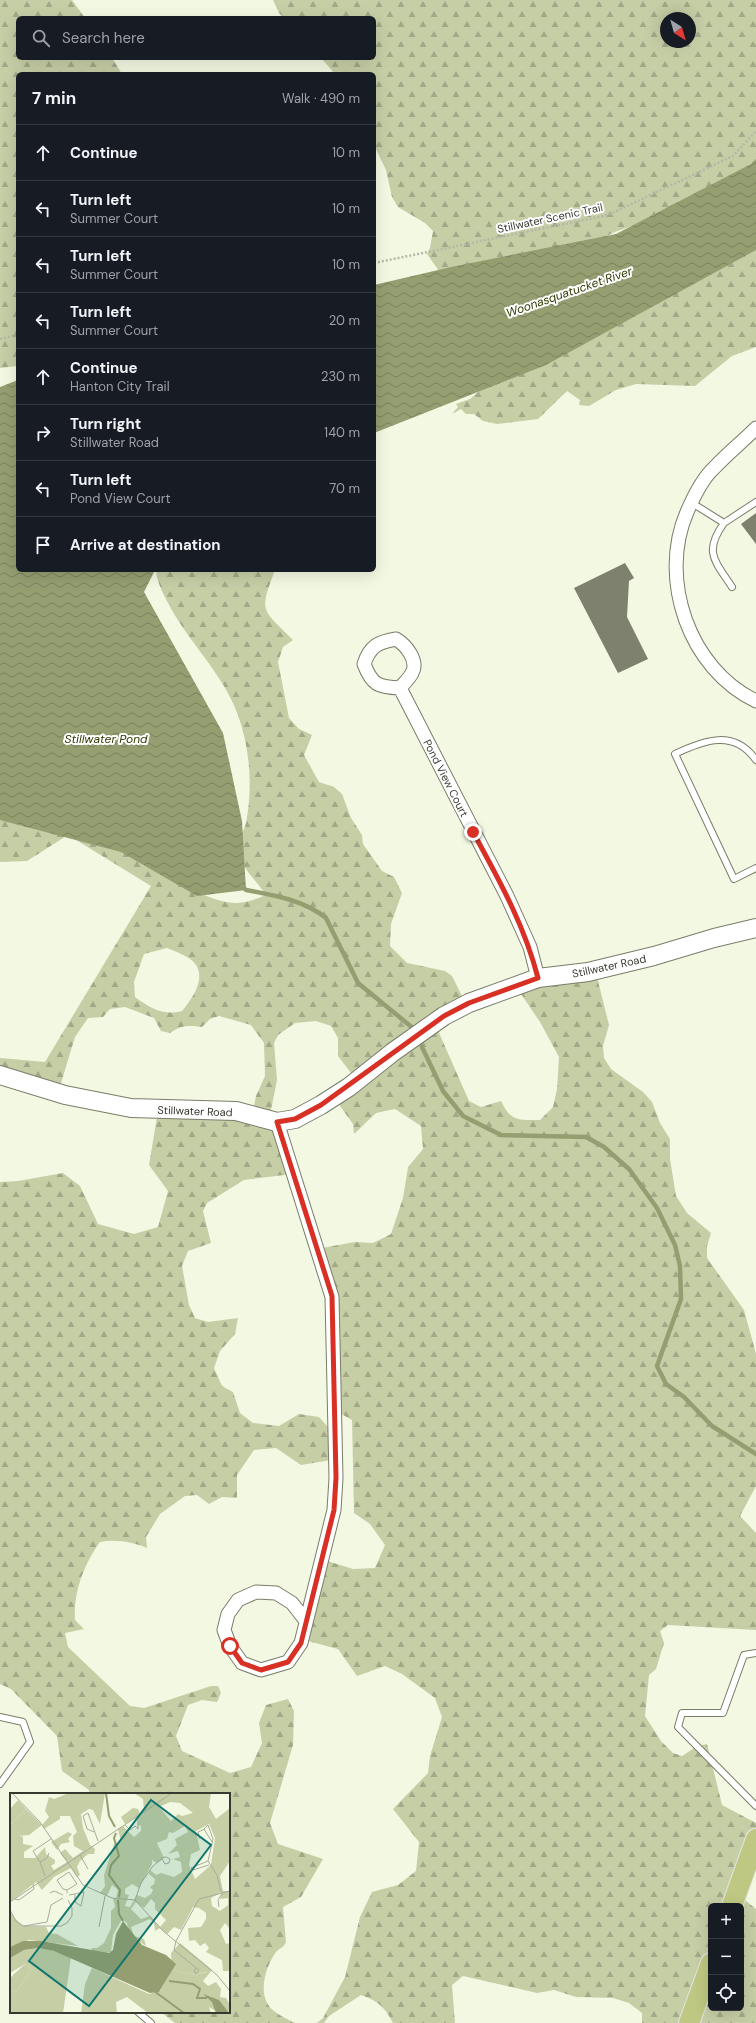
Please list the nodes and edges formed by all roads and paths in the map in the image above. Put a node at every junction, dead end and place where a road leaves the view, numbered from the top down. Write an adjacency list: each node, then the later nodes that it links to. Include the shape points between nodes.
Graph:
1 (756, 131): 2 (path, Stillwater Scenic Trail, via 733,156 608,215)
2 (376, 263)
3 (16, 336): 4 (path)
4 (0, 339)
5 (756, 428): 7 (street, via 713,469)
6 (756, 502): 8 (lane)
7 (692, 503): 8 (lane); 11 (street, via 680,532 676,552 676,577 685,619 711,666 744,695)
8 (724, 523): 9 (lane, via 714,536 712,547 715,561)
9 (732, 587)
10 (400, 688): 15 (street, Pond View Court, via 507,896 530,947)
11 (756, 701)
12 (756, 760): 13 (lane, via 748,749 722,739 696,744 675,754 734,879)
13 (756, 868)
14 (756, 928): 15 (street, Stillwater Road, via 588,972)
15 (538, 978): 17 (street, Stillwater Road, via 469,1003 444,1016 321,1105 295,1119)
16 (0, 1075): 17 (street, Stillwater Road, via 65,1095 131,1108 236,1111)
17 (277, 1122): 18 (street, via 332,1296 336,1478 334,1510)
18 (306, 1621): 18 (street, via 301,1643 288,1662 261,1670 242,1663 230,1646 224,1630 228,1614 238,1600 256,1592 276,1593 292,1603)
19 (756, 1653): 22 (lane, via 744,1655 723,1713 682,1713 678,1727)
20 (0, 1717): 21 (lane, via 23,1722 30,1742)
21 (0, 1784)
22 (756, 1806)
23 (756, 1839): 24 (main road)
24 (733, 1903)
25 (708, 1971): 28 (main road)
26 (139, 2013): 27 (lane)
27 (151, 2023)
28 (689, 2023)

